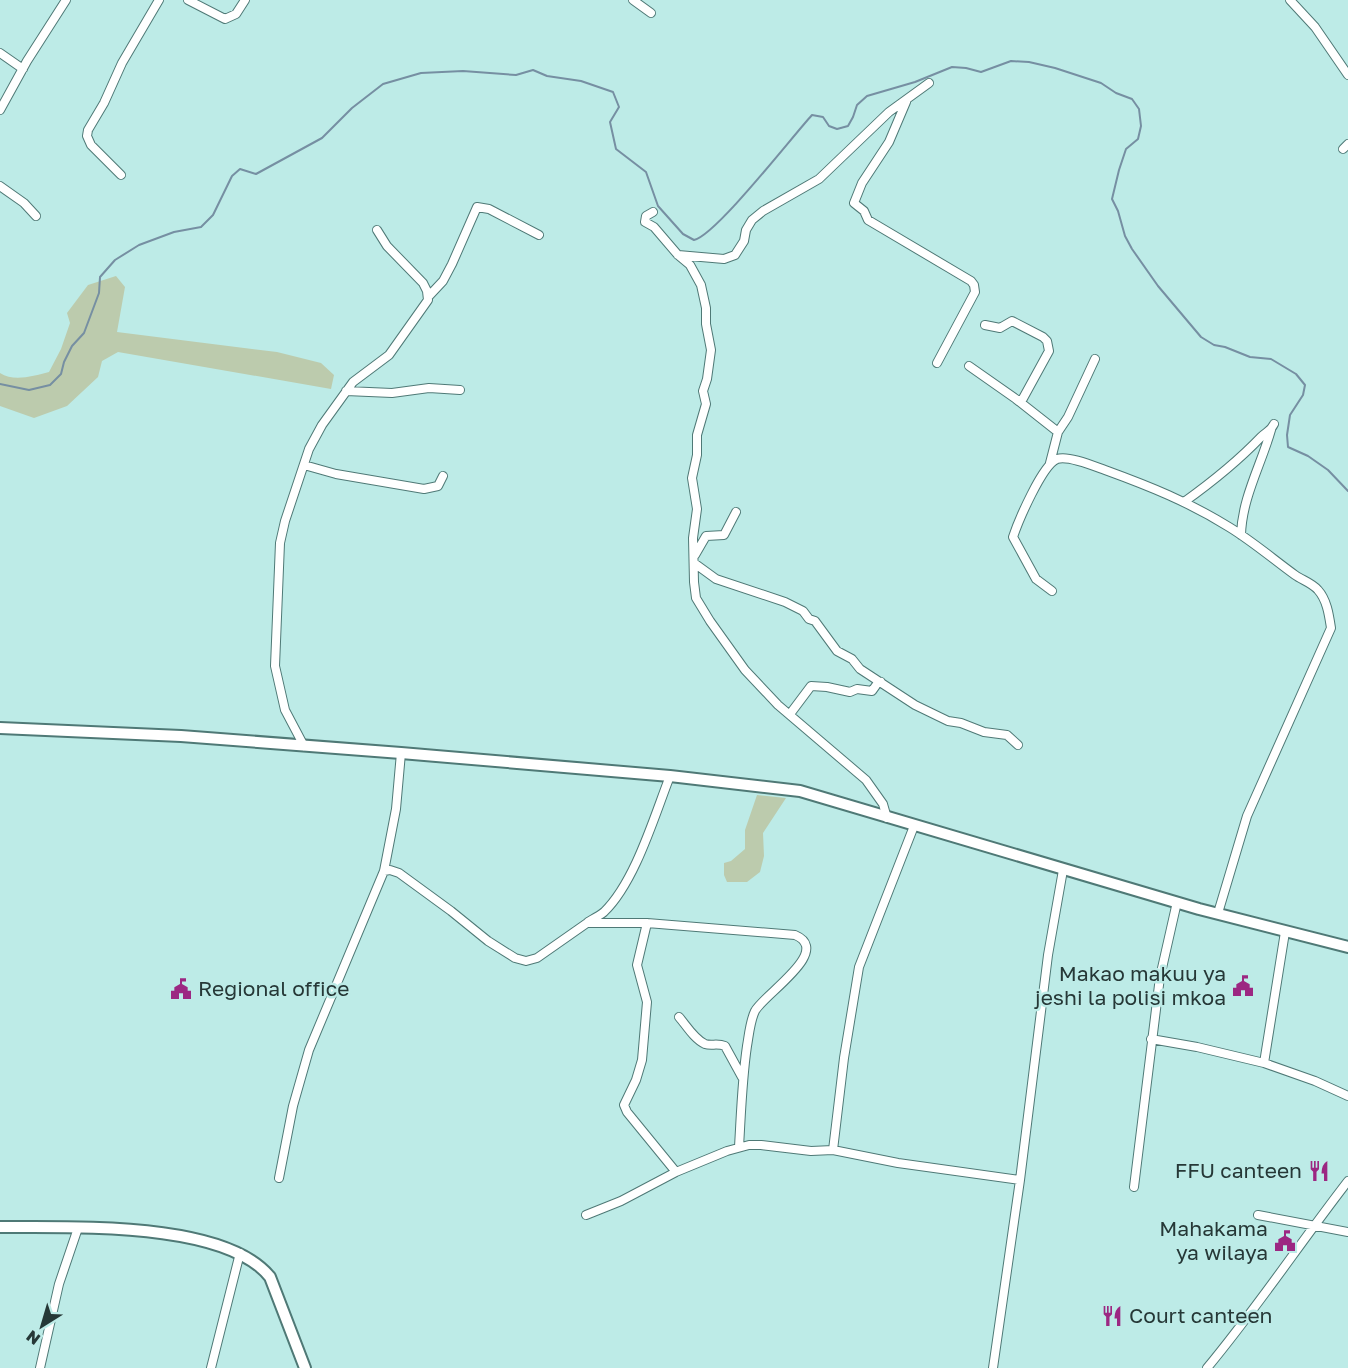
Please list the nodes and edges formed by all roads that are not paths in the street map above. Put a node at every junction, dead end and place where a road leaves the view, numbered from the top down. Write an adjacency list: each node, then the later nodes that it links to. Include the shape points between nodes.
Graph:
1 (66, 0): 9 (street)
2 (159, 0): 14 (street, via 88,130 91,145)
3 (188, 0): 4 (street, via 225,19 236,14)
4 (245, 0)
5 (633, 0): 7 (street)
6 (1290, 0): 10 (street, via 1315,27)
7 (651, 13)
8 (0, 53): 9 (street)
9 (23, 69): 13 (street)
10 (1348, 75)
11 (929, 83): 12 (street)
12 (906, 102): 20 (street, via 883,117 819,179 752,220 735,255 724,259); 24 (street, via 889,142 862,183 854,203 868,220 974,285 975,292)
13 (0, 110)
14 (121, 174)
15 (0, 186): 17 (street)
16 (653, 212): 20 (street, via 645,222)
17 (36, 216)
18 (377, 230): 21 (street, via 423,283)
19 (539, 235): 21 (street, via 489,209 477,207 443,281)
20 (678, 255): 36 (street, via 690,265 701,285 711,350 703,391 706,404 693,469 698,508)
21 (428, 297): 27 (street, via 389,355)
22 (985, 325): 28 (street, via 998,328 1012,321 1047,341 1049,351)
23 (1095, 359): 29 (street)
24 (937, 363)
25 (969, 366): 28 (street)
26 (460, 390): 27 (street)
27 (346, 391): 31 (street, via 322,424)
28 (1021, 402): 29 (street)
29 (1058, 432): 30 (street)
30 (1050, 464): 33 (street, via 1062,458 1088,464); 37 (street, via 1013,537 1036,579)
31 (304, 465): 32 (street, via 424,489 438,486); 42 (street, via 280,543 275,666 285,710)
32 (443, 476)
33 (1184, 502): 35 (street); 35 (street, via 1212,483 1273,427 1252,480)
34 (736, 512): 36 (street, via 724,535 706,536)
35 (1241, 535): 50 (street, via 1316,588 1323,596 1331,628 1247,816)
36 (694, 560): 38 (street, via 716,579 803,611 837,651); 39 (street, via 694,591 710,621 745,670)
37 (1052, 591)
38 (881, 682): 39 (street, via 872,691 811,686); 41 (street, via 931,714 984,732 1007,735)
39 (790, 714): 45 (street, via 866,780 883,804)
40 (0, 728): 42 (street)
41 (1018, 745)
42 (304, 746): 43 (street)
43 (401, 753): 44 (street); 48 (street, via 396,809)
44 (670, 776): 45 (street, via 800,791); 51 (street, via 625,884 603,913)
45 (887, 818): 46 (street)
46 (914, 826): 47 (street); 61 (street, via 859,966)
47 (1063, 870): 49 (street); 64 (street, via 1048,955)
48 (384, 871): 51 (street, via 399,873 488,941 526,961 537,958); 63 (street, via 309,1050)
49 (1177, 902): 50 (street); 56 (street)
50 (1218, 913): 53 (street)
51 (586, 923): 52 (street)
52 (647, 923): 58 (street, via 795,935 805,943 806,954 801,963 760,1003 754,1014); 62 (street, via 637,965 646,1002 642,1060 624,1105)
53 (1285, 932): 54 (street); 57 (street)
54 (1348, 947)
55 (679, 1017): 58 (street, via 700,1042 725,1046)
56 (1151, 1039): 57 (street); 66 (street)
57 (1264, 1063): 59 (street)
58 (742, 1078): 60 (street)
59 (1348, 1096)
60 (738, 1147): 61 (street, via 761,1144); 62 (street)
61 (833, 1150): 64 (street)
62 (676, 1172): 67 (street)
63 (279, 1178)
64 (1020, 1180): 77 (street)
65 (1348, 1181): 69 (street)
66 (1134, 1187)
67 (586, 1215)
68 (1258, 1215): 69 (street)
69 (1313, 1226): 72 (street); 78 (street, via 1247,1320)
70 (0, 1227): 71 (street)
71 (78, 1228): 73 (street, via 160,1232); 74 (street, via 59,1284)
72 (1348, 1232)
73 (240, 1253): 75 (street); 76 (street, via 270,1277)
74 (40, 1368)
75 (211, 1368)
76 (305, 1368)
77 (993, 1368)
78 (1207, 1368)

